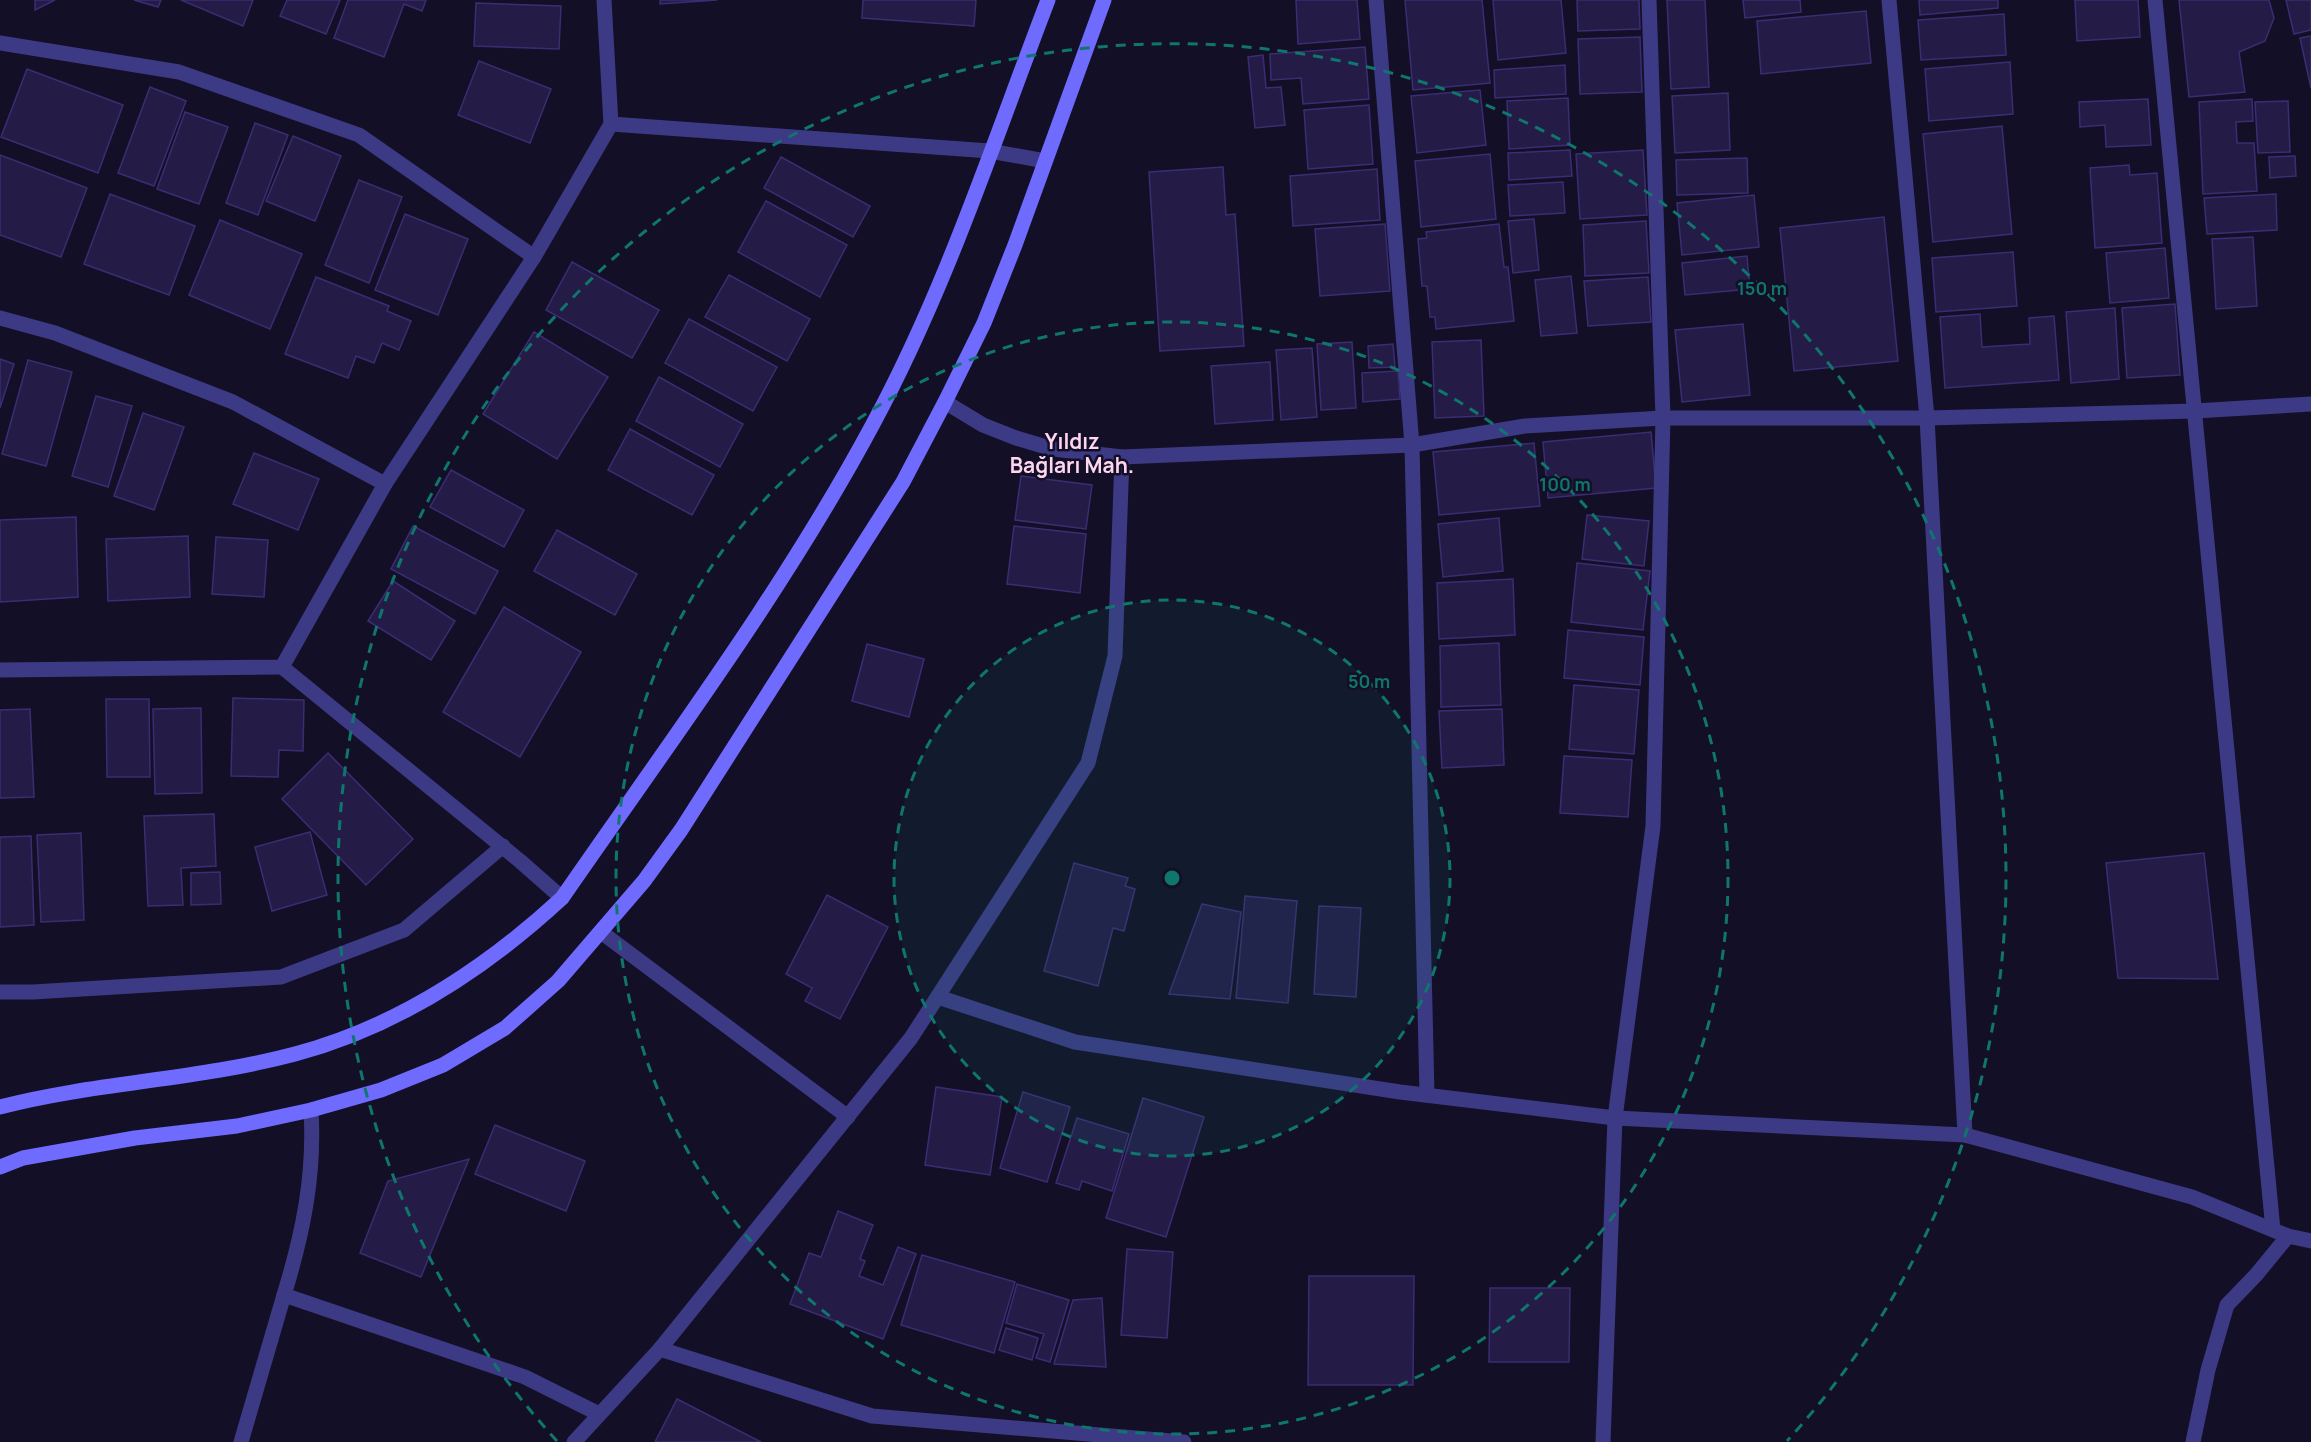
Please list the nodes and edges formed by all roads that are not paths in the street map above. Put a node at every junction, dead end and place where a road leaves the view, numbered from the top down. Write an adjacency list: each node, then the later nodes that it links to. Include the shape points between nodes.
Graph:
1 (604, 0): 9 (street)
2 (1048, 0): 10 (street)
3 (1104, 0): 11 (street)
4 (1376, 0): 19 (street)
5 (1649, 0): 17 (street)
6 (1888, 0): 18 (street)
7 (2155, 0): 16 (street)
8 (0, 43): 12 (street, via 179,72 359,135)
9 (611, 124): 10 (street); 12 (street)
10 (990, 151): 11 (street); 25 (street, via 955,248 914,342 824,511)
11 (1045, 161): 14 (street, via 984,323)
12 (534, 257): 21 (street)
13 (0, 318): 21 (street, via 55,333 232,402)
14 (945, 402): 20 (street, via 1016,438 1053,449); 26 (street, via 903,482 681,830)
15 (2311, 404): 16 (street)
16 (2195, 411): 18 (street); 36 (street)
17 (1663, 418): 18 (street); 19 (street, via 1525,426); 33 (street, via 1653,826)
18 (1927, 418): 34 (street)
19 (1412, 445): 20 (street); 29 (street)
20 (1122, 457): 28 (street, via 1115,656 1088,763)
21 (384, 484): 22 (street)
22 (282, 667): 23 (street); 24 (street)
23 (0, 670)
24 (503, 846): 25 (street); 27 (street, via 404,930 281,977)
25 (562, 898): 30 (street, via 476,970 424,1002 360,1033 295,1054 229,1068 52,1093)
26 (601, 932): 31 (street, via 558,981 505,1028 443,1065 381,1090); 32 (street)
27 (0, 992)
28 (938, 997): 29 (street, via 1075,1042); 32 (street)
29 (1427, 1095): 33 (street)
30 (0, 1107)
31 (310, 1110): 35 (street, via 237,1126 135,1138 23,1158); 39 (street, via 312,1165 307,1209)
32 (848, 1117): 40 (street)
33 (1615, 1118): 34 (street); 45 (street)
34 (1965, 1135): 36 (street, via 2192,1197)
35 (0, 1167)
36 (2273, 1230): 37 (street)
37 (2288, 1236): 38 (street); 46 (street, via 2227,1305)
38 (2311, 1241)
39 (284, 1295): 41 (street, via 525,1377); 42 (street)
40 (660, 1349): 41 (street); 44 (street, via 872,1416)
41 (599, 1414): 43 (street)
42 (241, 1442)
43 (574, 1442)
44 (1185, 1442)
45 (1603, 1442)
46 (2193, 1442)

